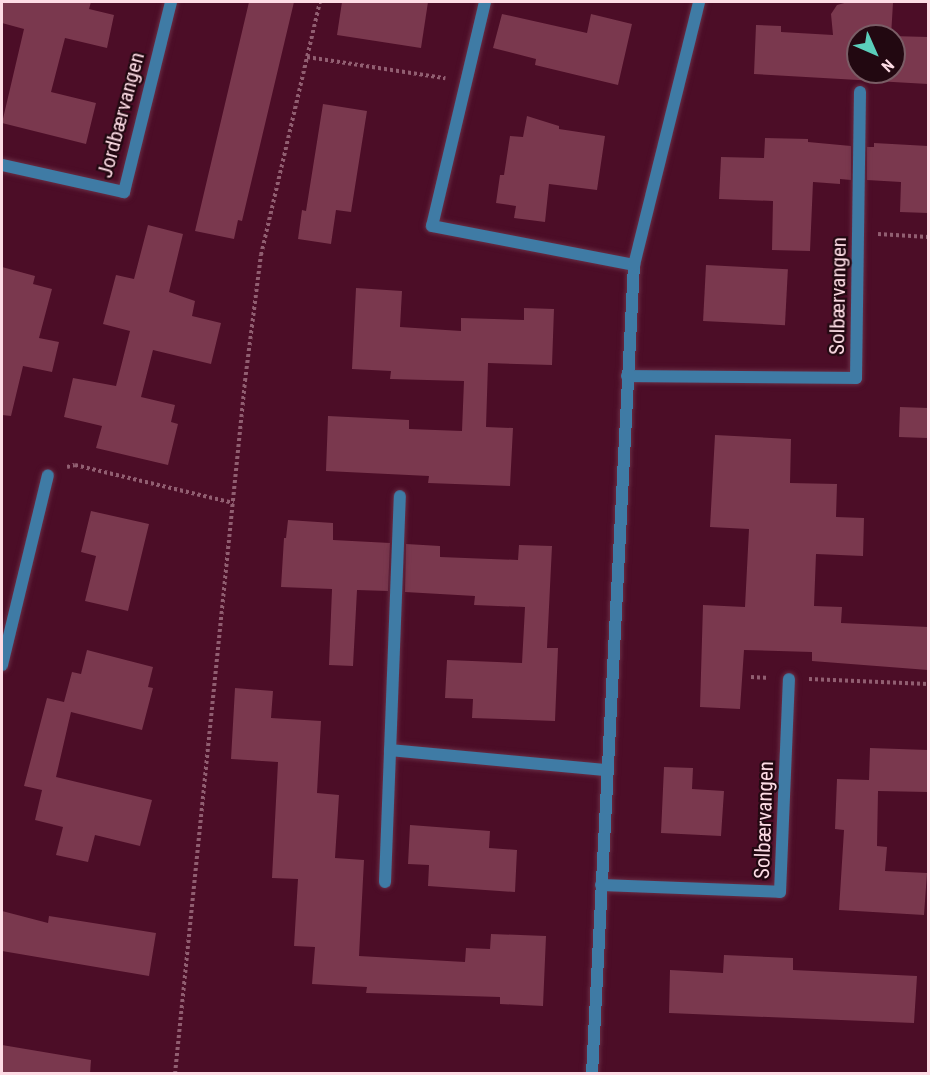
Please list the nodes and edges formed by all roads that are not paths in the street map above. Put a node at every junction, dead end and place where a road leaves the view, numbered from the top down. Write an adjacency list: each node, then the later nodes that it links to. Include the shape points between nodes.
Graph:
1 (171, 2): 5 (street, Jordbærvangen, via 124,192)
2 (485, 2): 6 (street, via 432,226)
3 (699, 2): 6 (street)
4 (860, 92): 7 (street, Solbærvangen, via 856,378)
5 (2, 165)
6 (634, 265): 7 (street)
7 (627, 376): 13 (street)
8 (48, 475): 10 (street)
9 (400, 496): 12 (street)
10 (2, 665)
11 (789, 679): 15 (street, Solbærvangen, via 780,892)
12 (390, 750): 13 (street); 14 (street)
13 (607, 770): 15 (street)
14 (385, 882)
15 (601, 885): 16 (street)
16 (592, 1074)

